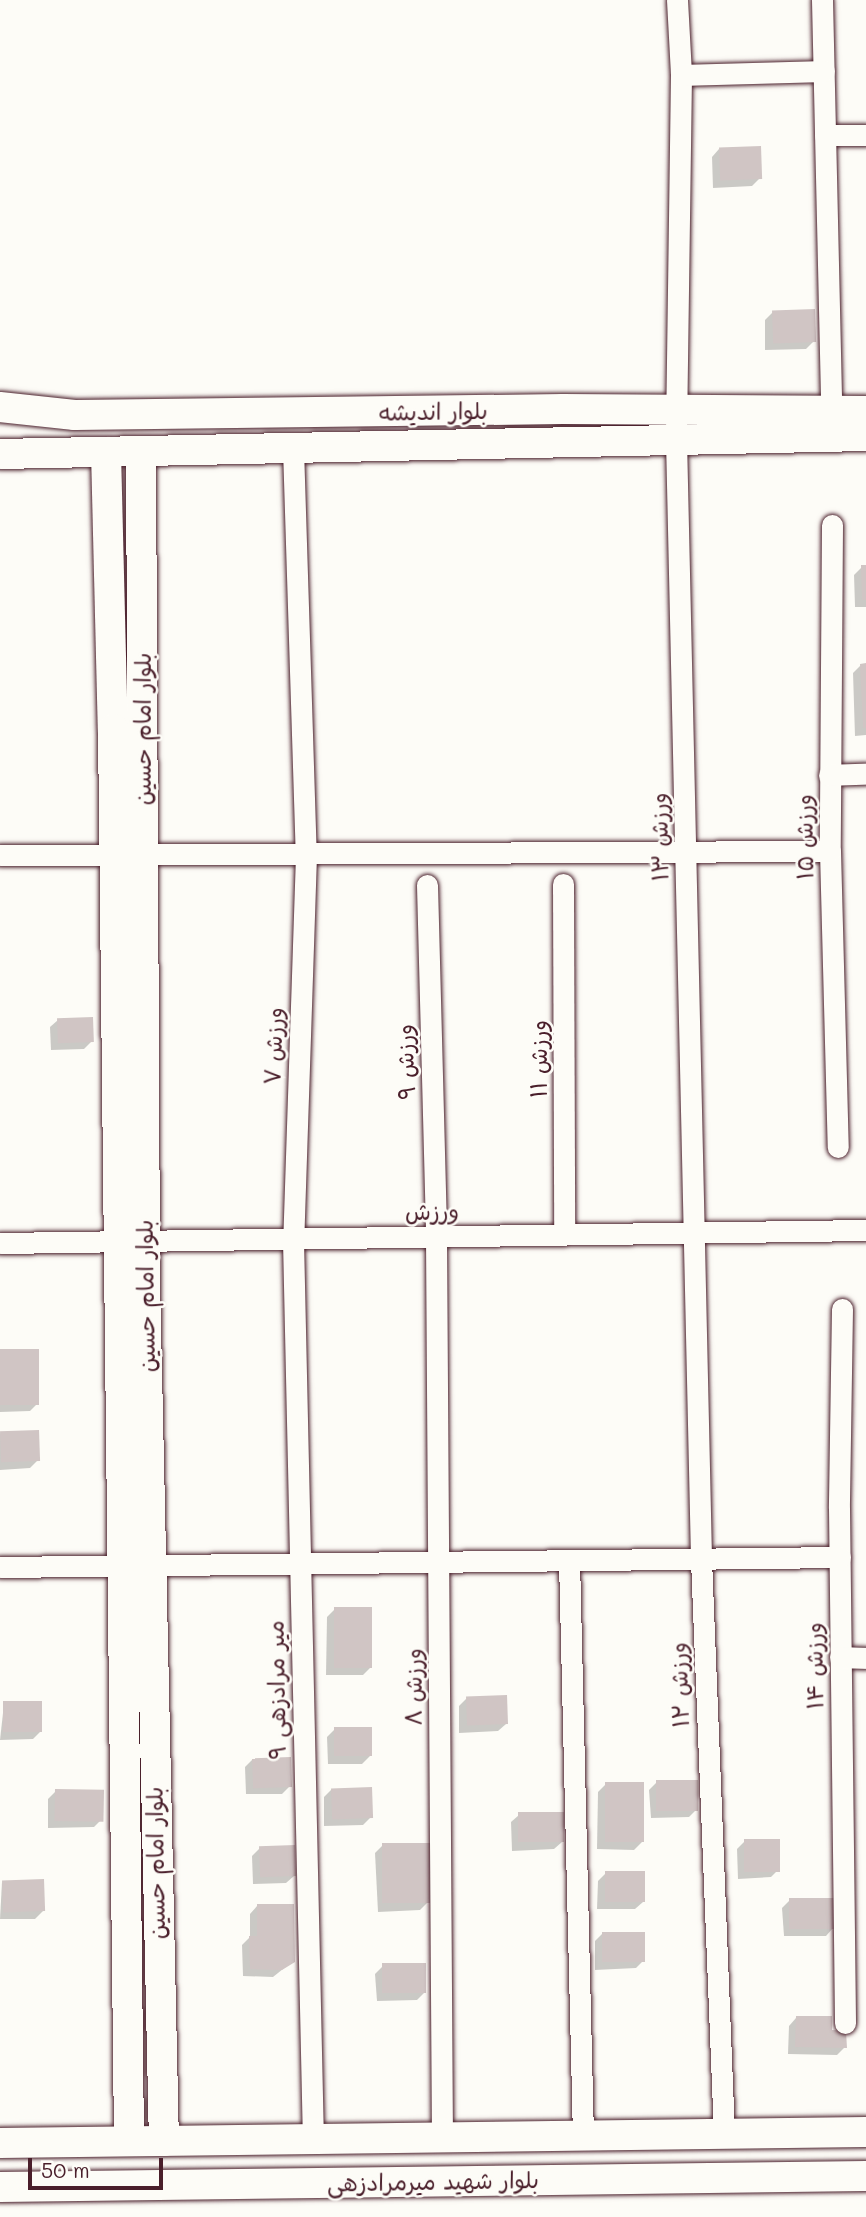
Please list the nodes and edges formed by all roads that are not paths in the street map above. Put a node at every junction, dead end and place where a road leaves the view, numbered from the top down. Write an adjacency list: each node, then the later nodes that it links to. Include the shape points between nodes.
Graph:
1 (677, 0): 4 (street, ورزش ۱۳)
2 (822, 0): 3 (street)
3 (824, 71): 4 (street); 5 (street)
4 (681, 75): 10 (street, ورزش ۱۳)
5 (825, 135): 6 (street); 9 (street)
6 (866, 135)
7 (0, 408): 10 (street, بلوار اندیشه, via 75,415)
8 (866, 411): 9 (street, بلوار اندیشه)
9 (831, 412): 10 (street, بلوار اندیشه)
10 (676, 425): 11 (street, بلوار اندیشه); 12 (street, بلوار اندیشه); 19 (street, ورزش ۱۳)
11 (866, 436)
12 (293, 448): 13 (street, بلوار اندیشه); 23 (street, ورزش ۷)
13 (141, 451): 14 (street, بلوار اندیشه); 22 (street, بلوار امام حسین)
14 (106, 452): 15 (street, بلوار اندیشه); 22 (street, بلوار امام حسین)
15 (0, 454)
16 (832, 526): 17 (street, ورزش ۱۵)
17 (830, 775): 18 (street); 20 (street, ورزش ۱۵)
18 (866, 775)
19 (686, 849): 20 (street); 23 (street); 29 (street, ورزش ۱۳)
20 (830, 851): 26 (street, ورزش ۱۵)
21 (0, 855): 22 (street)
22 (128, 855): 23 (street); 33 (street, بلوار امام حسین)
23 (306, 855): 31 (street, ورزش ۷)
24 (563, 884): 28 (street, ورزش ۱۱)
25 (427, 886): 30 (street, ورزش ۹)
26 (838, 1147)
27 (866, 1230): 29 (street, ورزش)
28 (564, 1233): 29 (street, ورزش); 30 (street, ورزش)
29 (696, 1234): 36 (street, ورزش ۱۲)
30 (436, 1237): 31 (street, ورزش); 38 (street, ورزش ۸)
31 (293, 1240): 33 (street, ورزش); 39 (street, میر مرادزهی ۹)
32 (0, 1243): 33 (street, ورزش)
33 (132, 1243): 40 (street, بلوار امام حسین)
34 (842, 1309): 35 (street, ورزش ۱۴)
35 (839, 1557): 36 (street); 42 (street, ورزش ۱۴)
36 (701, 1559): 37 (street); 46 (street, ورزش ۱۲)
37 (569, 1560): 38 (street); 47 (street)
38 (439, 1562): 39 (street); 48 (street, ورزش ۸)
39 (300, 1563): 40 (street); 49 (street, میر مرادزهی ۹)
40 (136, 1565): 41 (street); 50 (street, بلوار امام حسین); 51 (street, بلوار امام حسین)
41 (0, 1567)
42 (840, 1657): 43 (street); 44 (street, ورزش ۱۴)
43 (866, 1658)
44 (845, 2023)
45 (866, 2132): 46 (street, بلوار شهید میرمرادزهی)
46 (724, 2134): 47 (street, بلوار شهید میرمرادزهی)
47 (583, 2136): 48 (street, بلوار شهید میرمرادزهی)
48 (442, 2137): 49 (street, بلوار شهید میرمرادزهی)
49 (313, 2139): 51 (street, بلوار شهید میرمرادزهی)
50 (130, 2141): 51 (street, بلوار شهید میرمرادزهی); 52 (street, بلوار شهید میرمرادزهی)
51 (164, 2141)
52 (0, 2143)
53 (866, 2176): 54 (street, بلوار شهید میرمرادزهی)
54 (0, 2187)

